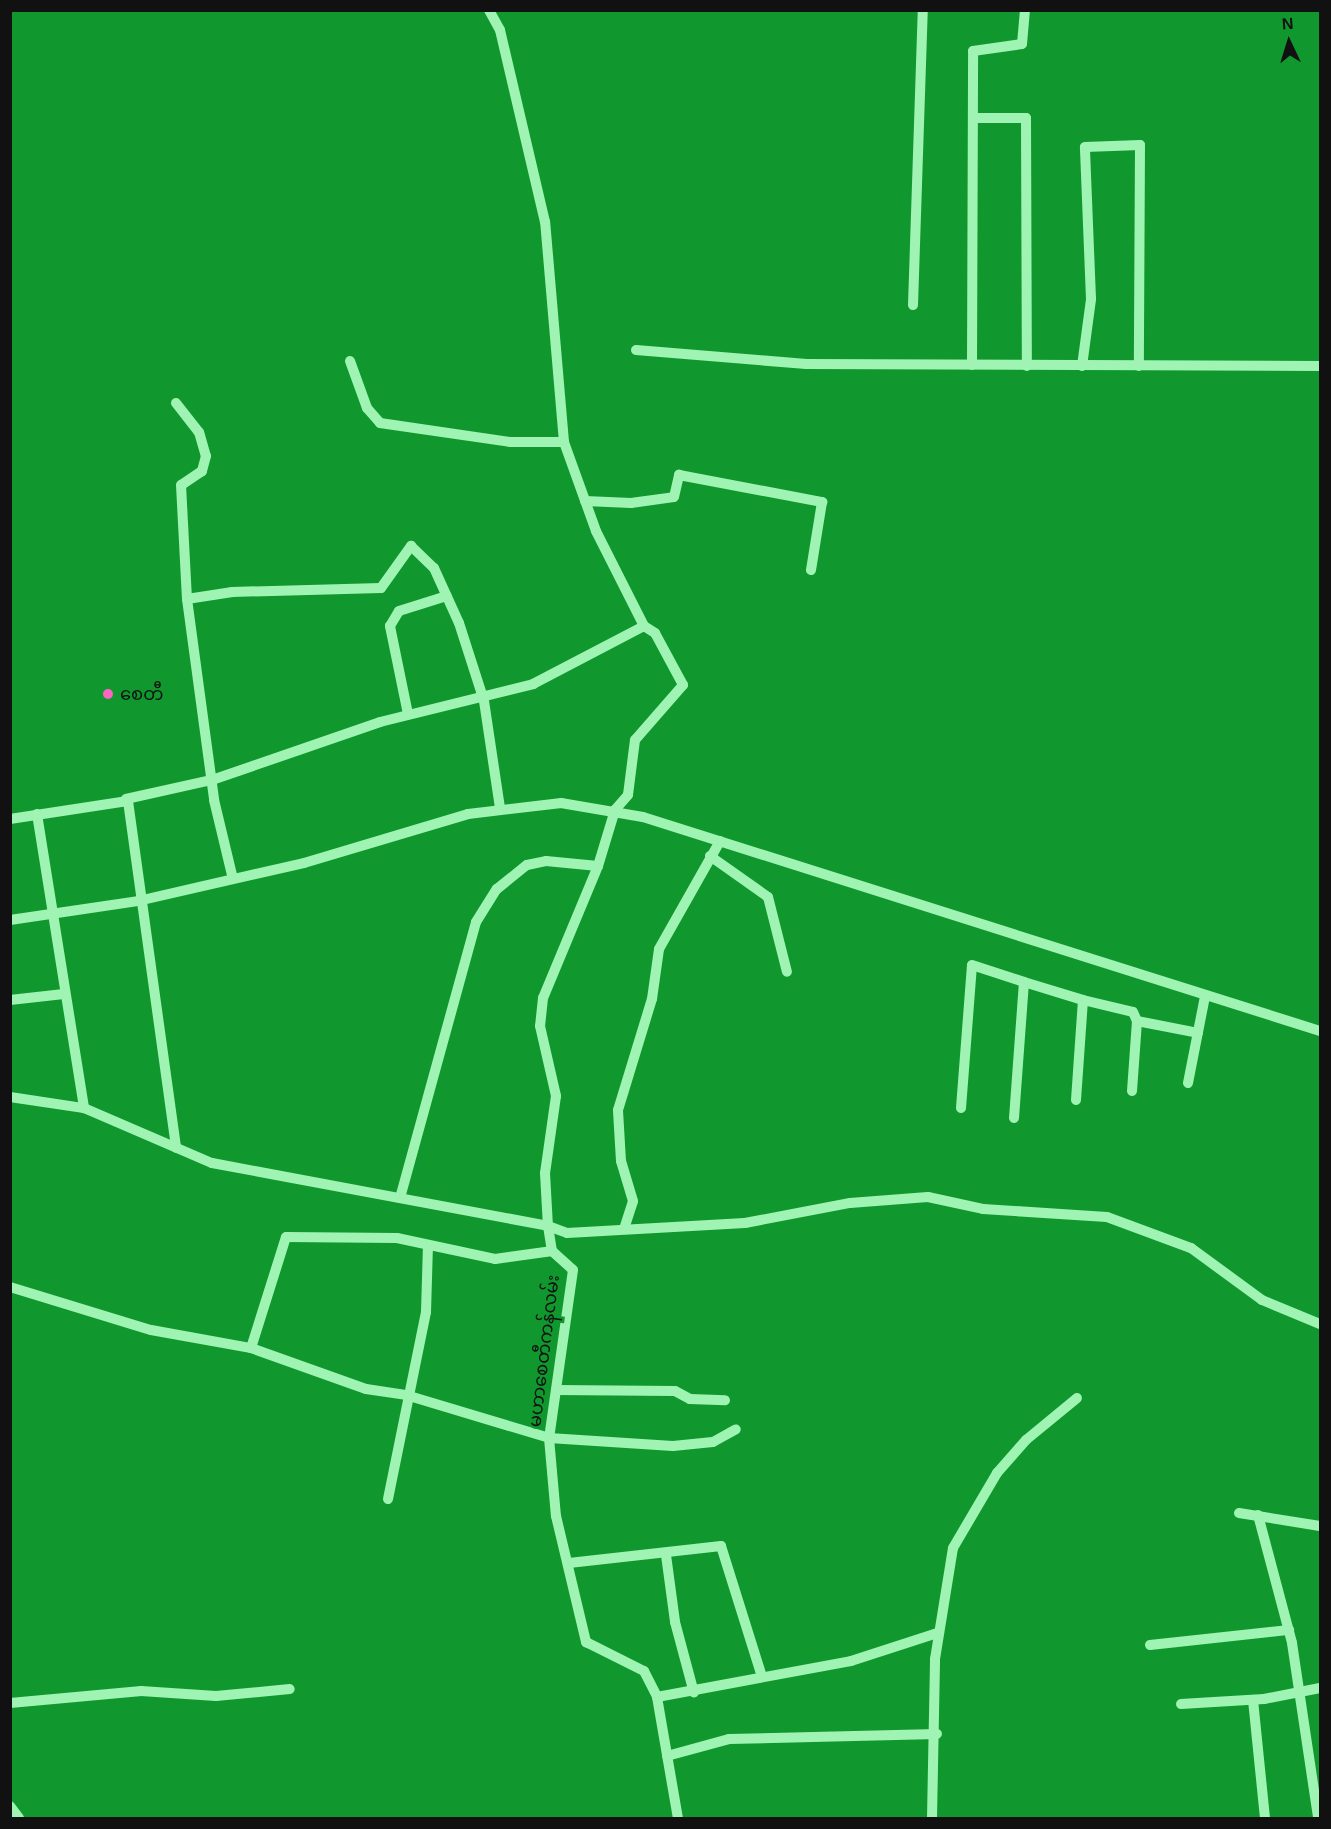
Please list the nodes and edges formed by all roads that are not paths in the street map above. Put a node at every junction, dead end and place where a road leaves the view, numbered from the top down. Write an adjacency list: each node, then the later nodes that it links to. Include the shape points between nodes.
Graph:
1 (489, 10): 14 (street, via 500,30 544,222)
2 (923, 10): 5 (street)
3 (1025, 10): 4 (street, via 1022,44 974,48)
4 (973, 118): 8 (street); 9 (street, via 1026,118)
5 (913, 305)
6 (636, 350): 8 (street, via 806,364)
7 (350, 361): 14 (street, via 367,408 380,423 510,442)
8 (972, 365): 9 (street)
9 (1027, 366): 10 (street)
10 (1082, 366): 11 (street); 11 (street, via 1091,299 1085,147 1140,145)
11 (1139, 366): 12 (street)
12 (1320, 366)
13 (176, 403): 18 (street, via 199,432 206,456 202,471 181,485)
14 (564, 442): 15 (street)
15 (585, 501): 16 (street, via 631,503 674,497 679,475 822,502); 19 (street)
16 (811, 570)
17 (447, 596): 18 (street, via 434,568 411,546 381,588 232,592); 20 (street); 21 (street, via 399,611 390,626)
18 (187, 599): 22 (street)
19 (644, 627): 20 (street, via 533,684); 25 (street, မဟာစေတီကန်လမ်း, via 655,633 682,685 635,740 628,795)
20 (481, 697): 21 (street); 24 (street)
21 (408, 714): 22 (street)
22 (212, 780): 23 (street); 31 (street)
23 (126, 799): 26 (street); 32 (street)
24 (500, 808): 25 (street, via 561,803); 31 (street)
25 (615, 810): 28 (street); 30 (street, မဟာစေတီကန်လမ်း)
26 (37, 814): 27 (street); 33 (street)
27 (10, 819)
28 (720, 841): 29 (street); 38 (street)
29 (710, 856): 35 (street, via 768,897); 54 (street, via 659,949 652,999 618,1110 621,1161 633,1202)
30 (598, 866): 52 (street, via 546,861 527,865 497,889 476,922); 53 (street, မဟာစေတီကန်လမ်း, via 543,998 540,1026 556,1096 545,1173)
31 (233, 879): 32 (street)
32 (138, 901): 33 (street); 51 (street)
33 (56, 912): 34 (street); 37 (street)
34 (10, 920)
35 (787, 972)
36 (1024, 982): 40 (street); 49 (street, via 972,965); 50 (street)
37 (64, 994): 39 (street); 48 (street)
38 (1205, 996): 42 (street); 43 (street)
39 (10, 1000)
40 (1083, 1000): 41 (street, via 1133,1012); 47 (street)
41 (1137, 1021): 43 (street); 45 (street)
42 (1320, 1031)
43 (1198, 1034): 44 (street)
44 (1188, 1083)
45 (1132, 1090)
46 (10, 1097): 48 (street)
47 (1076, 1100)
48 (84, 1108): 51 (street)
49 (961, 1108)
50 (1014, 1118)
51 (176, 1148): 52 (street, via 234,1168)
52 (400, 1198): 53 (street)
53 (548, 1226): 54 (street, via 567,1233); 56 (street, မဟာစေတီကန်လမ်း)
54 (624, 1229): 58 (street, via 782,1220 850,1203 928,1197 983,1209 1107,1217 1191,1248 1262,1300)
55 (428, 1245): 56 (street, via 495,1259); 59 (street, via 396,1238 286,1237); 61 (street, via 426,1312)
56 (552, 1251): 60 (street, မဟာစေတီကန်လမ်း, via 573,1270)
57 (10, 1287): 59 (street, via 151,1330)
58 (1320, 1324)
59 (251, 1348): 61 (street, via 366,1389)
60 (556, 1390): 63 (street, via 675,1391 690,1399); 65 (street, မဟာစေတီကန်လမ်း)
61 (406, 1395): 65 (street); 66 (street)
62 (1077, 1398): 73 (street, via 1026,1440 983,1495 952,1548)
63 (725, 1400)
64 (736, 1429): 65 (street, via 713,1442 673,1446)
65 (549, 1438): 71 (street, မဟာစေတီကန်လမ်း, via 556,1516)
66 (388, 1499)
67 (1239, 1512): 68 (street)
68 (1258, 1515): 69 (street); 72 (street)
69 (1320, 1526)
70 (666, 1555): 71 (street); 75 (street, via 721,1546); 79 (street, via 675,1622)
71 (569, 1563): 80 (street, မဟာစေတီကန်လမ်း, via 585,1642 644,1671)
72 (1289, 1630): 74 (street); 78 (street)
73 (937, 1632): 75 (street, via 851,1660); 84 (street)
74 (1150, 1646)
75 (762, 1677): 79 (street)
76 (1320, 1688): 78 (street)
77 (290, 1689): 82 (street, via 216,1696 141,1691)
78 (1300, 1690): 81 (street); 91 (street)
79 (694, 1693): 80 (street)
80 (657, 1697): 85 (street, မဟာစေတီကန်လမ်း)
81 (1253, 1700): 83 (street); 90 (street)
82 (10, 1703)
83 (1181, 1704)
84 (937, 1734): 85 (street, via 729,1739); 89 (street)
85 (667, 1756): 88 (street, မဟာစေတီကန်လမ်း)
86 (10, 1806): 87 (street)
87 (19, 1818)
88 (678, 1818)
89 (932, 1818)
90 (1265, 1818)
91 (1318, 1818)

